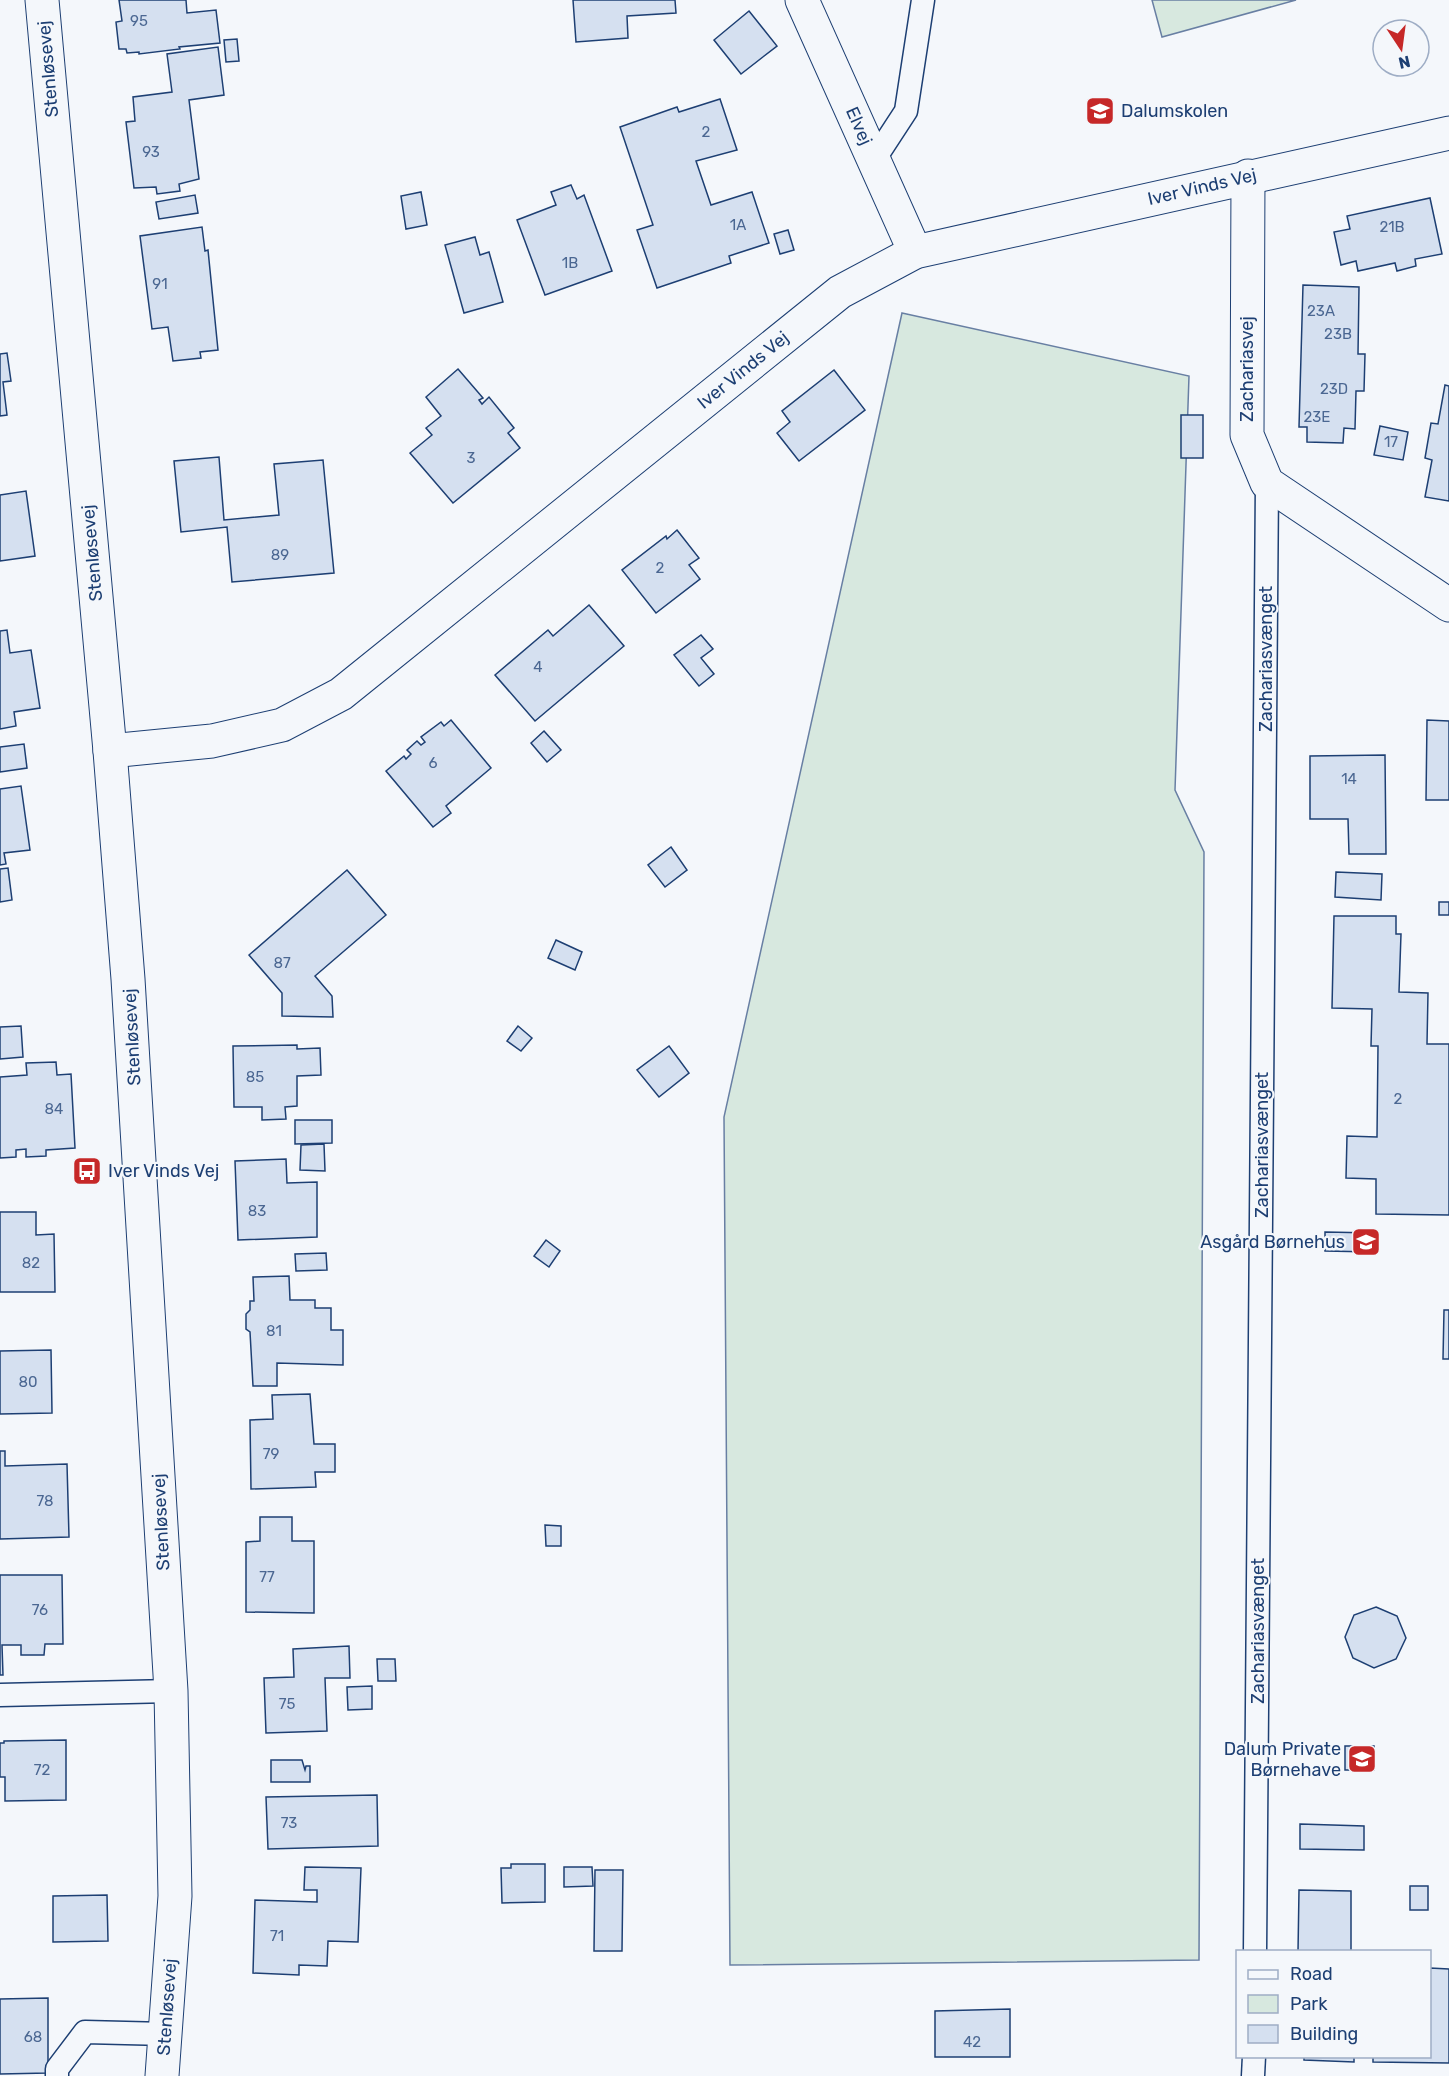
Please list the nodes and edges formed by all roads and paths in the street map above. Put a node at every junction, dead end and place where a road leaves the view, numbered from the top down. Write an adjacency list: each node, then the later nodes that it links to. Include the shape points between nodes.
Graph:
1 (42, 0): 10 (street, Stenløsevej)
2 (802, 0): 5 (street, Elvej)
3 (923, 0): 5 (lane, via 906,111)
4 (1449, 133): 6 (street, Iver Vinds Vej)
5 (874, 160): 7 (street, Elvej)
6 (1248, 177): 7 (street, Iver Vinds Vej); 8 (street, Zachariasvej, via 1247,435)
7 (915, 252): 10 (street, Iver Vinds Vej, via 840,292 341,694 282,725 212,741)
8 (1267, 483): 9 (street); 13 (lane, Zachariasvænget)
9 (1449, 605)
10 (110, 751): 11 (street, Stenløsevej, via 128,979)
11 (171, 1691): 12 (lane); 14 (street, Stenløsevej, via 175,1896)
12 (0, 1695)
13 (1255, 1950)
14 (166, 2034): 16 (lane, via 85,2032 57,2068); 17 (street, Stenløsevej)
15 (1254, 2058): 18 (lane)
16 (57, 2076)
17 (162, 2076)
18 (1253, 2076)

